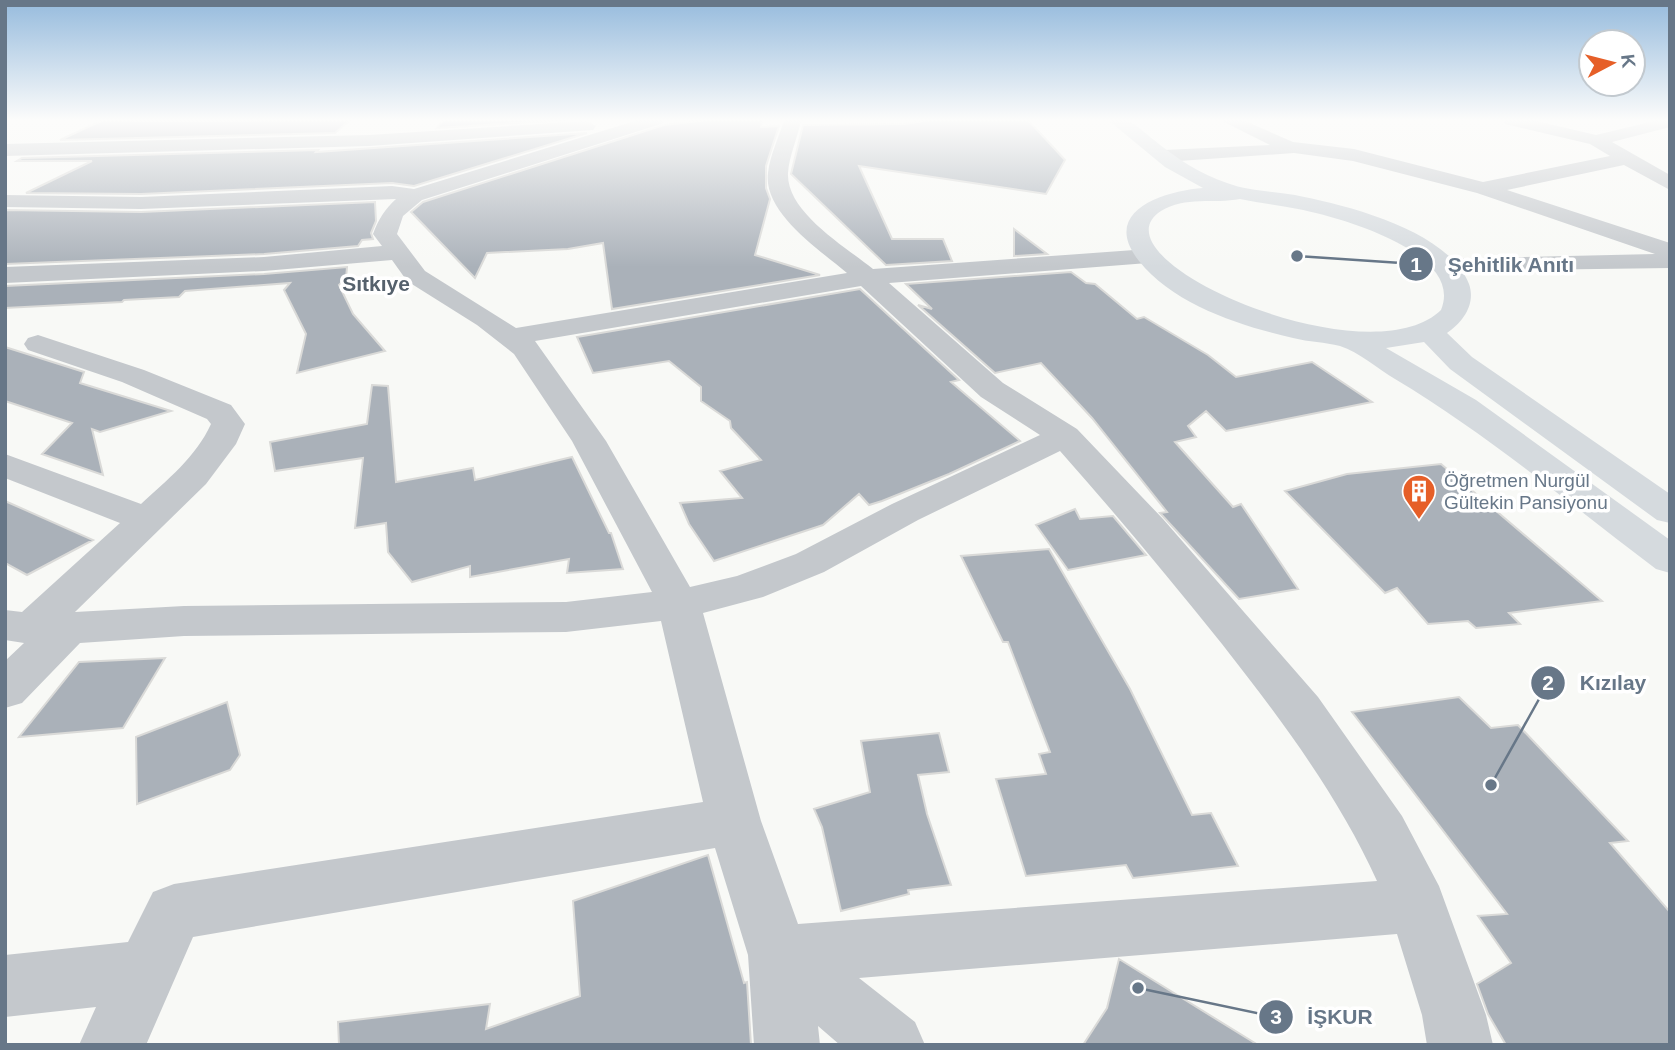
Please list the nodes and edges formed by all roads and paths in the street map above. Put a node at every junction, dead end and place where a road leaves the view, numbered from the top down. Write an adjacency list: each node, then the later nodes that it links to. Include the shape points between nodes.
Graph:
1 (318, 169): 12 (street, via 310,181)
2 (495, 169): 13 (street)
3 (779, 169): 22 (street, via 780,190 795,217)
4 (1154, 169): 14 (main road)
5 (1184, 169): 11 (main road)
6 (1408, 169): 10 (street)
7 (1578, 169): 10 (street)
8 (1643, 169): 9 (street)
9 (1670, 184)
10 (1484, 189): 16 (street)
11 (1236, 194): 14 (main road); 20 (main road, via 1310,205 1372,224)
12 (310, 195): 13 (street); 15 (street, via 141,203)
13 (415, 195): 17 (street, via 398,207 388,222 385,234)
14 (1171, 199): 18 (main road, via 1148,210 1139,223 1138,237)
15 (5, 201)
16 (1670, 251)
17 (396, 252): 21 (street, via 264,264); 24 (street, via 416,276)
18 (1148, 256): 22 (street); 25 (main road, via 1170,275 1238,312 1291,330)
19 (1670, 261): 20 (street)
20 (1444, 264): 23 (main road, via 1456,281 1459,300 1455,312)
21 (5, 275)
22 (867, 277): 24 (street); 27 (street, via 992,390)
23 (1431, 333): 25 (main road); 29 (main road, via 1461,363)
24 (511, 337): 32 (street, via 525,348 589,441)
25 (1349, 339): 31 (main road, via 1465,407)
26 (38, 344): 30 (street, via 206,406 219,412 228,424 219,444 193,476)
27 (1065, 436): 32 (street, via 810,563 748,587); 36 (street, via 1149,527 1301,710 1383,833)
28 (5, 465): 30 (street)
29 (1670, 512)
30 (146, 520): 33 (street)
31 (1670, 560)
32 (678, 604): 33 (street, via 566,617); 35 (street)
33 (35, 627): 34 (street)
34 (5, 690)
35 (734, 821): 37 (street); 38 (street, via 174,912)
36 (1418, 905): 37 (street); 43 (street)
37 (779, 956): 41 (street); 42 (street)
38 (146, 971): 39 (street); 40 (street)
39 (5, 986)
40 (112, 1045)
41 (787, 1045)
42 (892, 1045)
43 (1460, 1045)

